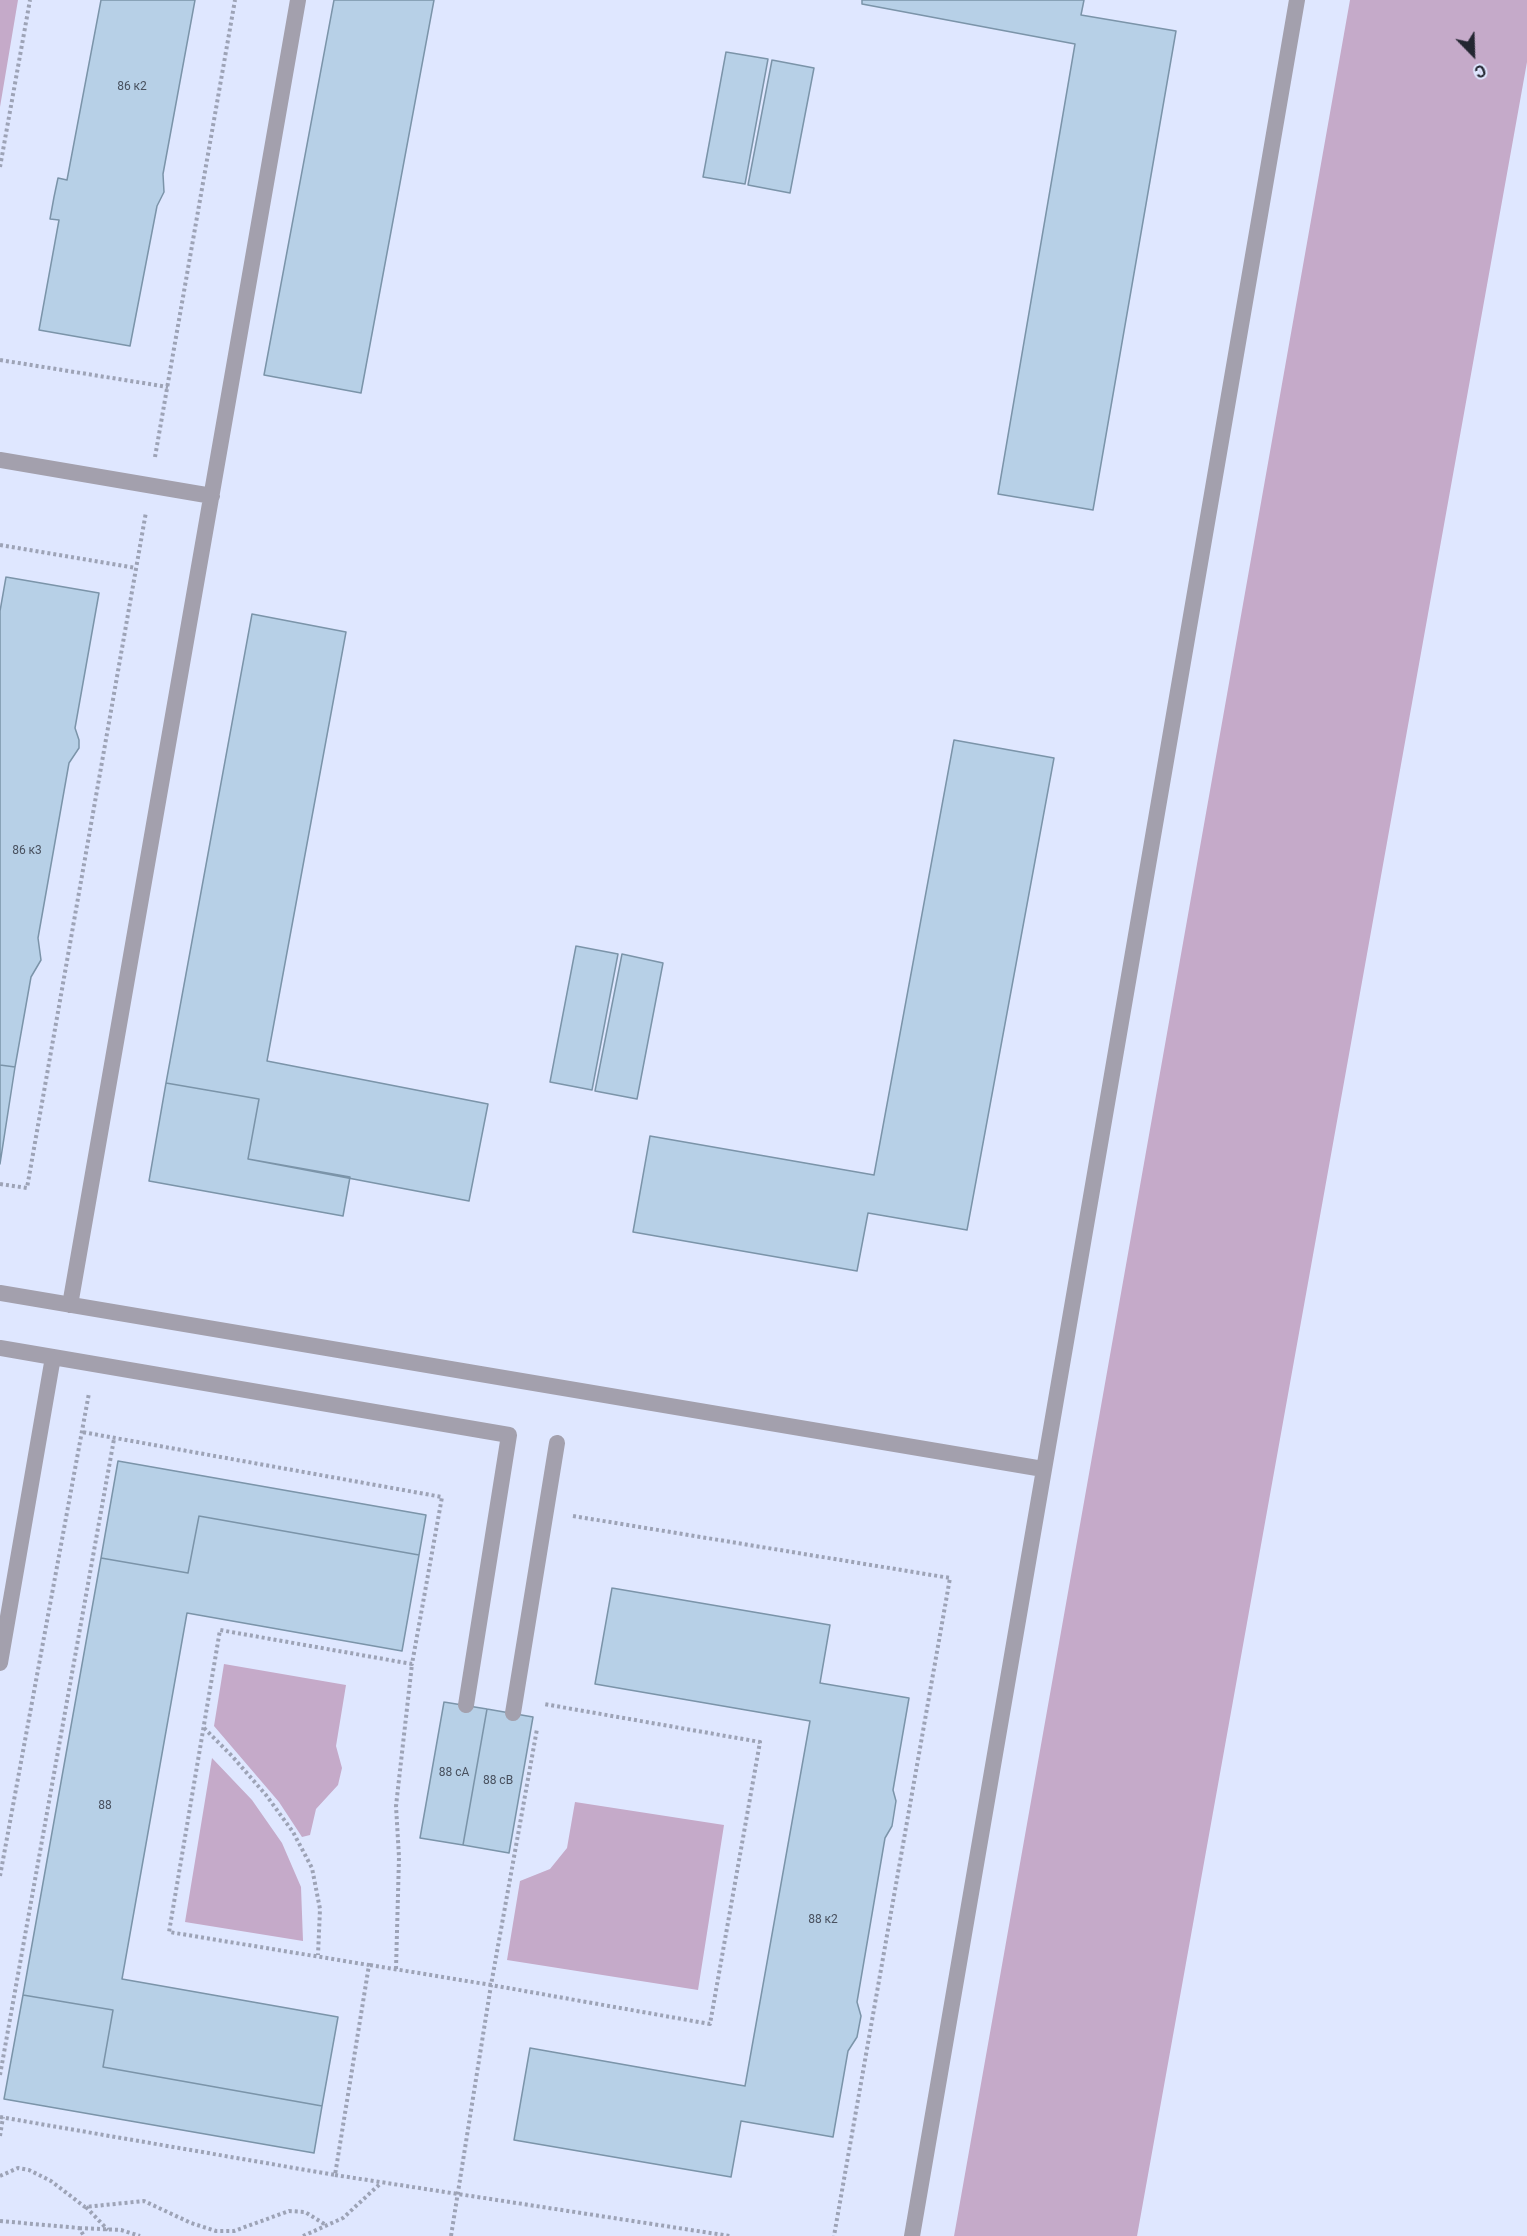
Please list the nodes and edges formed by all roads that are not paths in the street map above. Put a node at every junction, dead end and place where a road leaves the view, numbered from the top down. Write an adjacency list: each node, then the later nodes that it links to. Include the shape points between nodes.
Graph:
1 (298, 0): 4 (lane)
2 (1297, 0): 10 (lane)
3 (0, 460): 4 (lane)
4 (212, 496): 6 (lane)
5 (0, 1293): 6 (lane)
6 (70, 1305): 10 (lane)
7 (0, 1348): 8 (lane)
8 (53, 1357): 11 (lane); 12 (lane, via 509,1435)
9 (557, 1443): 13 (lane)
10 (1043, 1469): 14 (lane)
11 (0, 1663)
12 (466, 1705)
13 (513, 1713)
14 (912, 2236)

